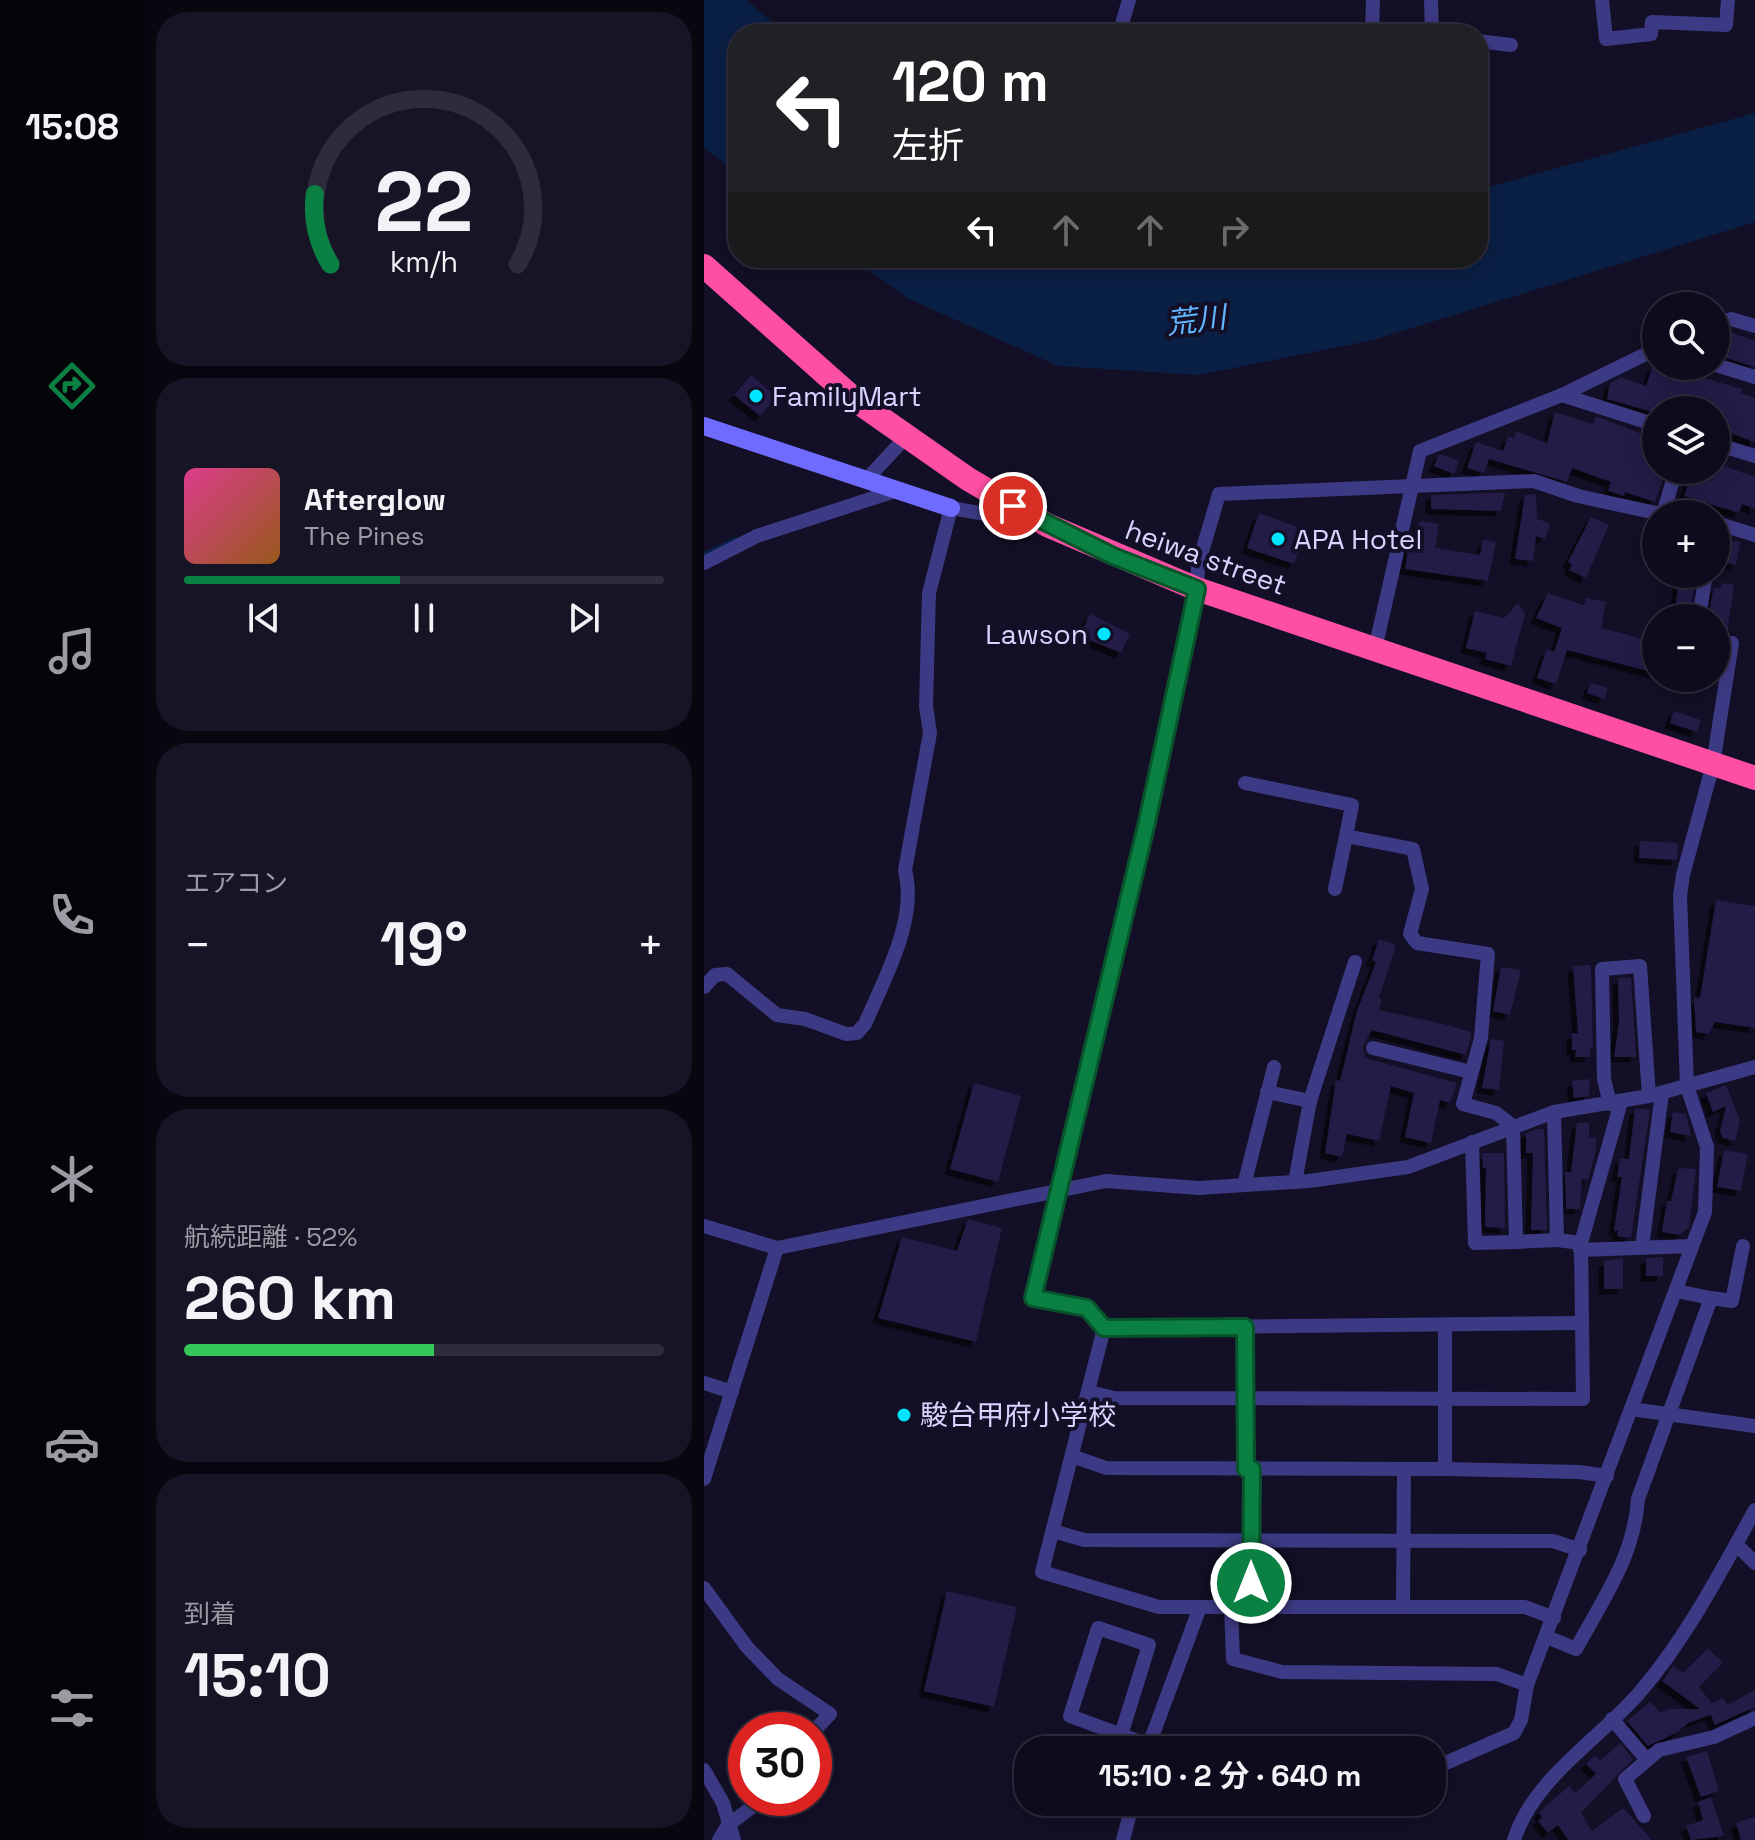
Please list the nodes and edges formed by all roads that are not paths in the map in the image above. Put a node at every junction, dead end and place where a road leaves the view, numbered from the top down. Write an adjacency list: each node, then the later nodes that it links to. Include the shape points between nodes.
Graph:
1 (1129, 0): 6 (street)
2 (1373, 0): 7 (street)
3 (1431, 0): 8 (street)
4 (1602, 0): 5 (street, via 1606,39 1651,34 1652,22 1726,25)
5 (1728, 0)
6 (1122, 24)
7 (1370, 24)
8 (1432, 24)
9 (1488, 42): 10 (street)
10 (1511, 45)
11 (704, 266): 20 (highway, heiwa street, via 814,366)
12 (1730, 319): 13 (street)
13 (1755, 326)
14 (1642, 356): 17 (street)
15 (1730, 369): 16 (street)
16 (1755, 377)
17 (1562, 395): 18 (street); 24 (street, via 1420,451)
18 (1642, 421)
19 (704, 426): 23 (street)
20 (906, 437): 23 (street); 28 (highway, heiwa street)
21 (1730, 448): 22 (street)
22 (1755, 456)
23 (866, 480): 25 (street)
24 (1413, 486): 27 (street, via 1534,481); 32 (street, via 1219,494 1198,565); 34 (street)
25 (898, 490): 26 (street); 31 (street, via 757,536)
26 (951, 508): 28 (street); 41 (street, via 929,593 930,733 905,870 911,892 892,959 865,1024 857,1033 846,1034 777,1015 727,974 715,975)
27 (1642, 510)
28 (1047, 525): 32 (highway, heiwa street)
29 (1730, 527): 30 (street)
30 (1755, 535)
31 (704, 563)
32 (1197, 589): 34 (highway, heiwa street); 56 (street)
33 (1732, 643): 35 (street)
34 (1375, 649): 35 (highway, heiwa street)
35 (1713, 764): 36 (highway, heiwa street); 46 (street, via 1680,896)
36 (1755, 778)
37 (1245, 783): 38 (street, via 1352,805)
38 (1346, 836): 39 (street); 45 (street, via 1413,849 1422,889 1410,934 1417,943 1488,954 1481,1038)
39 (1335, 889)
40 (1355, 962): 49 (street)
41 (704, 987)
42 (1373, 1048): 45 (street)
43 (1274, 1067): 47 (street)
44 (1755, 1067): 46 (street)
45 (1471, 1072): 52 (street, via 1463,1104 1496,1113)
46 (1687, 1086): 48 (street); 61 (street, via 1707,1147 1705,1212)
47 (1267, 1092): 49 (street); 55 (street)
48 (1656, 1094): 50 (street); 50 (street, via 1640,966 1602,969 1604,1079); 63 (street)
49 (1310, 1101): 54 (street)
50 (1616, 1103): 51 (street); 60 (street)
51 (1554, 1112): 52 (street); 58 (street)
52 (1513, 1126): 53 (street); 59 (street)
53 (1472, 1142): 54 (street, via 1408,1167); 59 (street, via 1475,1243)
54 (1295, 1182): 55 (street)
55 (1244, 1185): 56 (street, via 1199,1188 1106,1181)
56 (1059, 1190): 64 (street); 70 (street, via 1033,1298 1087,1308)
57 (704, 1226): 64 (street)
58 (1557, 1240): 59 (street); 60 (street)
59 (1516, 1242)
60 (1580, 1246): 63 (street); 67 (street)
61 (1692, 1246): 63 (street); 65 (street)
62 (1743, 1246): 66 (street, via 1732,1301)
63 (1642, 1247)
64 (777, 1248): 72 (street)
65 (1676, 1291): 66 (street); 76 (street)
66 (1711, 1298): 77 (street)
67 (1582, 1323): 68 (street); 75 (street, via 1583,1399)
68 (1445, 1325): 69 (street); 75 (street)
69 (1245, 1327): 70 (street); 74 (street)
70 (1104, 1328): 73 (street)
71 (704, 1383): 72 (street)
72 (732, 1392): 84 (street)
73 (1089, 1392): 74 (street, via 1114,1398); 79 (street)
74 (1246, 1399): 75 (street); 80 (street)
75 (1446, 1400): 82 (street)
76 (1631, 1409): 77 (street); 83 (street)
77 (1670, 1414): 78 (street); 98 (street, via 1638,1499 1636,1532 1576,1649)
78 (1755, 1426)
79 (1072, 1456): 80 (street, via 1106,1468); 86 (street)
80 (1249, 1469): 81 (street); 87 (street)
81 (1404, 1469): 82 (street); 88 (street)
82 (1445, 1469): 83 (street)
83 (1607, 1476): 90 (street)
84 (704, 1479)
85 (1755, 1510): 89 (street)
86 (1053, 1531): 87 (street, via 1084,1540); 96 (street, via 1042,1572 1159,1607)
87 (1251, 1539): 88 (street); 93 (street)
88 (1404, 1540): 90 (street, via 1553,1541); 95 (street)
89 (1736, 1544): 91 (street); 102 (street, via 1658,1670)
90 (1580, 1550): 97 (street)
91 (1755, 1563)
92 (704, 1588): 100 (street, via 778,1679)
93 (1251, 1605): 94 (street); 95 (street)
94 (1231, 1606): 96 (street); 99 (street, via 1233,1659 1282,1672 1497,1674)
95 (1403, 1606): 97 (street, via 1525,1607)
96 (1200, 1607): 104 (street)
97 (1554, 1618): 98 (street)
98 (1547, 1637): 99 (street)
99 (1527, 1685): 106 (street, via 1514,1733)
100 (827, 1712)
101 (1755, 1718): 105 (street, via 1714,1737 1670,1745)
102 (1612, 1719): 105 (street); 112 (street, via 1553,1774)
103 (1121, 1735): 103 (street, via 1149,1645 1098,1628 1070,1716)
104 (1152, 1736)
105 (1647, 1760): 110 (street, via 1625,1779)
106 (1446, 1763)
107 (704, 1770): 111 (street, via 723,1803)
108 (740, 1816): 111 (street)
109 (1129, 1816): 115 (street)
110 (1644, 1816)
111 (728, 1825): 113 (street); 114 (street)
112 (1513, 1838)
113 (719, 1840)
114 (734, 1840)
115 (1123, 1840)

